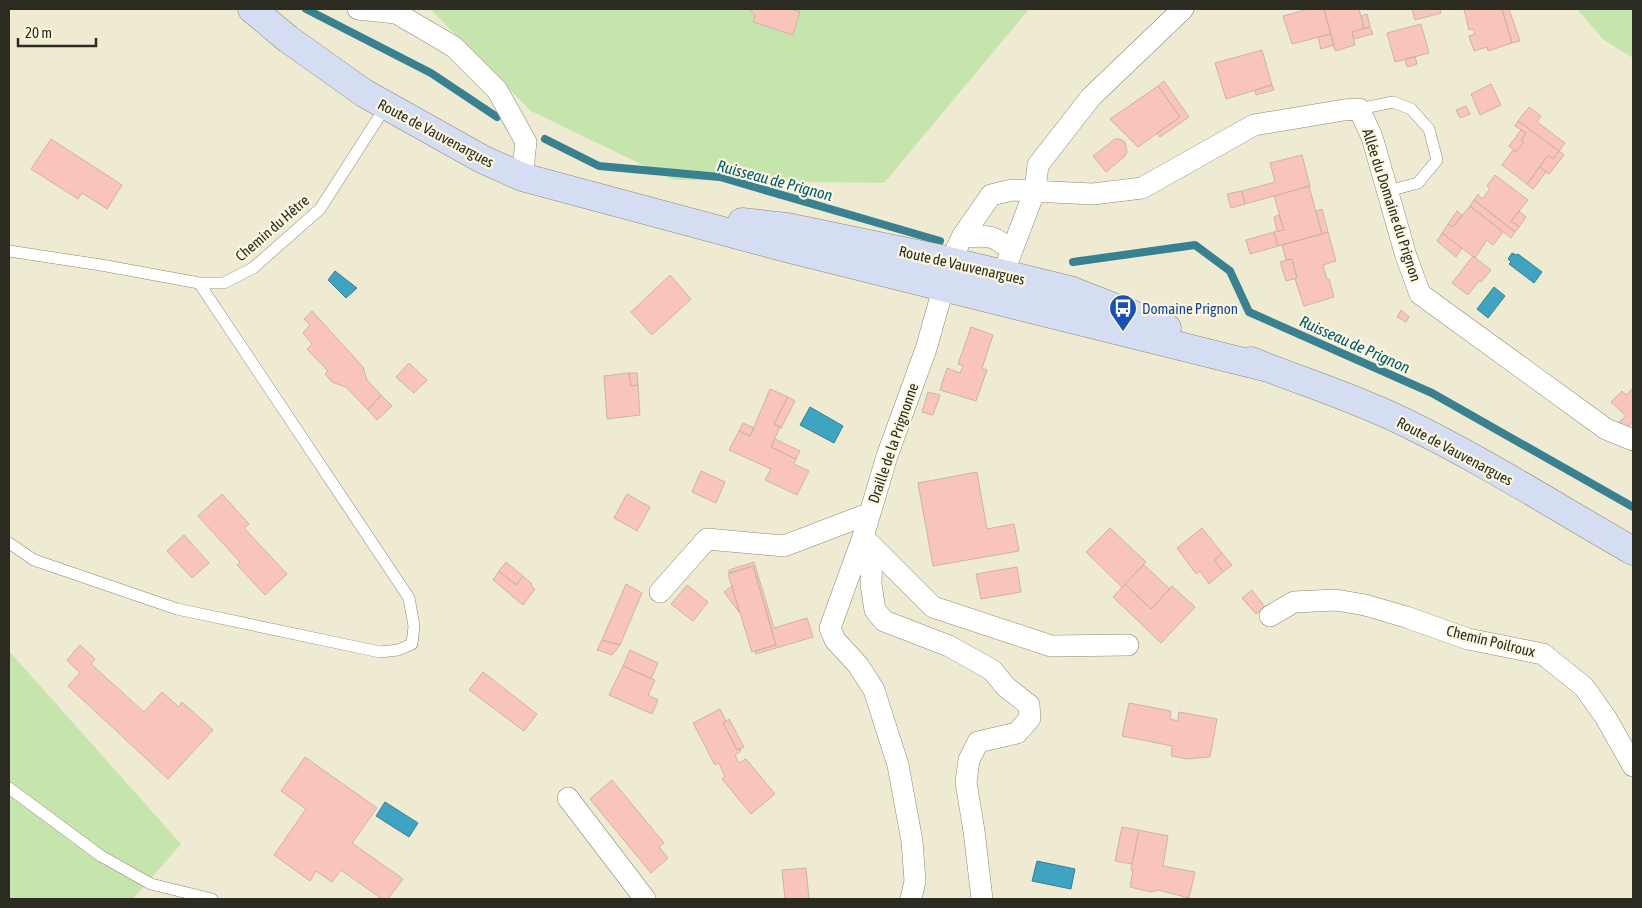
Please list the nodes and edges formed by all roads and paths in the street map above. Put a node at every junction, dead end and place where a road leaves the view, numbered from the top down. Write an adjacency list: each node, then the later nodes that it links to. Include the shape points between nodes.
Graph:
1 (252, 9): 4 (main road, Route de Vauvenargues, via 288,39)
2 (358, 9): 6 (street, via 396,13 439,38 454,47 497,90 526,142)
3 (1182, 9): 7 (street, via 1090,97 1038,165)
4 (386, 106): 6 (main road, Route de Vauvenargues, via 482,159); 13 (lane, Chemin du Hêtre, via 320,209 252,268 224,283)
5 (1359, 109): 7 (street, Allée du Domaine du Prignon, via 1254,125 1142,188 1093,194); 8 (street, Allée du Domaine du Prignon, via 1372,136); 8 (lane, via 1393,102 1411,109 1429,129 1437,160 1418,183)
6 (522, 177): 9 (main road, Route de Vauvenargues)
7 (1035, 190): 10 (street, Allée du Domaine du Prignon, via 1012,190 991,195); 12 (street)
8 (1388, 191): 16 (street, Allée du Domaine du Prignon, via 1420,294 1606,429)
9 (644, 209): 10 (main road, Route de Vauvenargues); 14 (main road, Route de Vauvenargues)
10 (956, 249): 12 (main road, Route de Vauvenargues); 14 (street, Draille de la Prignonne)
11 (9, 251): 13 (lane, Chemin du Hêtre)
12 (1007, 262): 14 (street); 15 (main road, Route de Vauvenargues)
13 (199, 283): 19 (lane, via 409,598 414,626 412,644 380,652 177,609 34,560)
14 (944, 287): 15 (main road, Route de Vauvenargues); 17 (street, Draille de la Prignonne, via 926,349)
15 (1268, 368): 20 (main road, Route de Vauvenargues, via 1406,423)
16 (1633, 440)
17 (868, 514): 18 (street); 21 (street, Draille de la Prignonne, via 784,546 707,539)
18 (868, 542): 23 (street, via 933,607 1051,646); 29 (street, via 830,628 835,640 858,665 874,690 898,765 912,841 915,881); 30 (street, via 875,610 884,621 949,646 992,670 1006,687 1029,705 1030,718 1017,733 978,742 969,760 966,782)
19 (9, 543)
20 (1633, 551)
21 (660, 592)
22 (1270, 616): 24 (street, Chemin Poilroux, via 1294,602 1336,600 1390,612 1468,639 1543,654 1584,687)
23 (1128, 645)
24 (1633, 766)
25 (9, 788): 27 (lane, via 101,856 151,884)
26 (568, 798): 28 (street)
27 (212, 899)
28 (644, 899)
29 (911, 899)
30 (982, 899)

